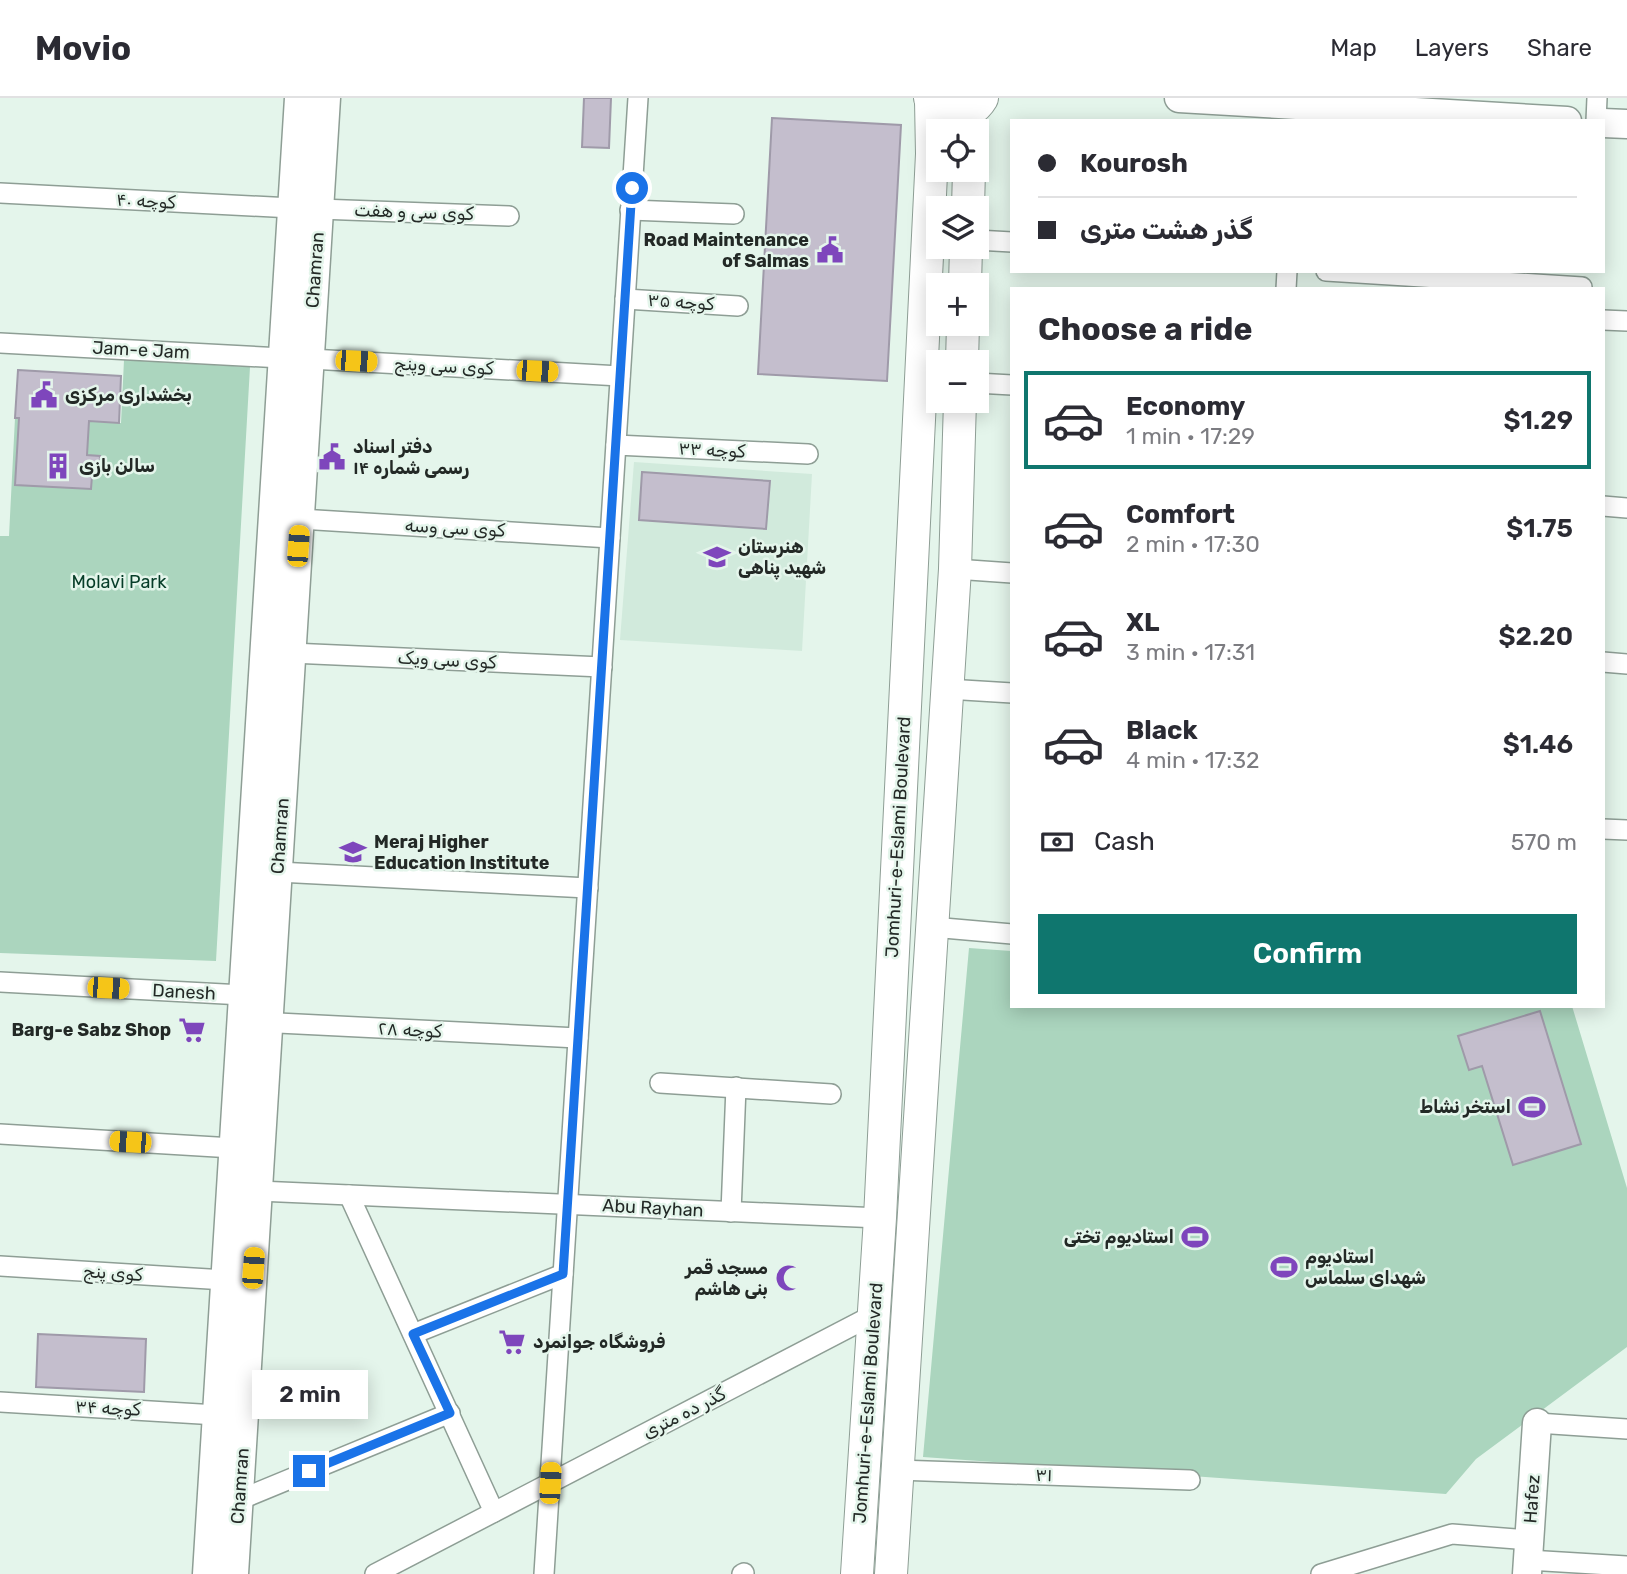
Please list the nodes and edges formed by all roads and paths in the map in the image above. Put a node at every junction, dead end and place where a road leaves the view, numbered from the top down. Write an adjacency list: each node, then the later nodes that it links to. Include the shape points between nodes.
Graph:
1 (299, 98): 14 (street, Chamran)
2 (326, 98): 14 (street, Chamran)
3 (638, 98): 15 (street)
4 (1179, 98): 7 (street)
5 (1597, 98): 10 (street)
6 (930, 99): 8 (main road, via 945,112); 64 (main road, Jomhuri-e-Eslami Boulevard, via 932,155)
7 (1296, 108): 9 (street)
8 (978, 111)
9 (1525, 119)
10 (1596, 119)
11 (1605, 123): 12 (street)
12 (1627, 124)
13 (0, 193): 14 (street, کوچه ۴۰)
14 (305, 209): 17 (street, کوی سی و هفت); 27 (street, Chamran)
15 (630, 210): 16 (street); 22 (street)
16 (734, 214)
17 (509, 216)
18 (989, 241): 19 (street)
19 (1010, 242)
20 (1373, 273): 21 (street)
21 (1582, 282)
22 (625, 299): 23 (street, کوچه ۳۵); 28 (street)
23 (738, 306)
24 (1605, 320): 25 (street)
25 (1627, 321)
26 (0, 343): 27 (street, Jam-e Jam)
27 (296, 358): 28 (street, کوی سی وپنج); 36 (street, Chamran); 53 (street, Chamran)
28 (620, 376): 32 (street)
29 (989, 384): 30 (street)
30 (1010, 385)
31 (960, 413): 38 (main road, Jomhuri-e-Eslami Boulevard)
32 (615, 445): 33 (street, کوچه ۳۳); 37 (street)
33 (808, 454)
34 (1605, 506): 35 (street)
35 (1627, 508)
36 (300, 519): 37 (street, کوی سی وسه); 40 (street, Chamran)
37 (610, 538): 43 (street)
38 (954, 569): 39 (street); 44 (main road, Jomhuri-e-Eslami Boulevard)
39 (1010, 573)
40 (291, 653): 43 (street, کوی سی ویک); 48 (street, Chamran)
41 (1605, 662): 42 (street)
42 (1627, 664)
43 (602, 667): 49 (street)
44 (947, 688): 45 (street); 50 (main road, Jomhuri-e-Eslami Boulevard)
45 (1010, 693)
46 (1605, 829): 47 (street)
47 (1627, 830)
48 (278, 872): 49 (street); 53 (street, Chamran)
49 (588, 888): 54 (street)
50 (932, 927): 51 (street); 75 (main road, Jomhuri-e-Eslami Boulevard)
51 (1010, 934)
52 (0, 982): 53 (street, Danesh)
53 (256, 1009): 54 (street, کوچه ۲۸); 59 (street, Chamran); 60 (street, Chamran)
54 (578, 1038): 62 (street)
55 (660, 1083): 56 (street)
56 (736, 1087): 57 (street); 63 (street)
57 (831, 1094)
58 (0, 1134): 59 (street)
59 (233, 1148): 60 (street, Chamran)
60 (244, 1190): 61 (street, Abu Rayhan); 67 (street, Chamran); 78 (street, Chamran)
61 (349, 1195): 62 (street, Abu Rayhan); 69 (street)
62 (568, 1204): 63 (street, Abu Rayhan); 66 (street)
63 (731, 1212): 64 (street, Abu Rayhan)
64 (880, 1218): 68 (main road, Jomhuri-e-Eslami Boulevard)
65 (0, 1266): 67 (street, کوی پنج)
66 (563, 1274): 69 (street); 77 (street)
67 (225, 1280): 72 (street, Chamran)
68 (873, 1315): 77 (street, گذر ده متری); 86 (main road, Jomhuri-e-Eslami Boulevard)
69 (413, 1334): 71 (street)
70 (0, 1402): 72 (street, کوچه ۳۴)
71 (450, 1413): 78 (street); 79 (street)
72 (217, 1415): 82 (street, Chamran)
73 (1537, 1423): 74 (street); 80 (street, Hafez)
74 (1627, 1429)
75 (897, 1471): 76 (street, ۳۱); 87 (main road, Jomhuri-e-Eslami Boulevard)
76 (1190, 1480)
77 (550, 1483): 79 (street, گذر ده متری); 85 (street)
78 (239, 1500): 83 (street, Chamran)
79 (494, 1512): 84 (street, گذر ده متری)
80 (1528, 1558): 81 (street); 88 (street, via 1452,1534)
81 (1627, 1566)
82 (207, 1574)
83 (234, 1574)
84 (375, 1574)
85 (544, 1574)
86 (856, 1574)
87 (891, 1574)
88 (1321, 1574)

